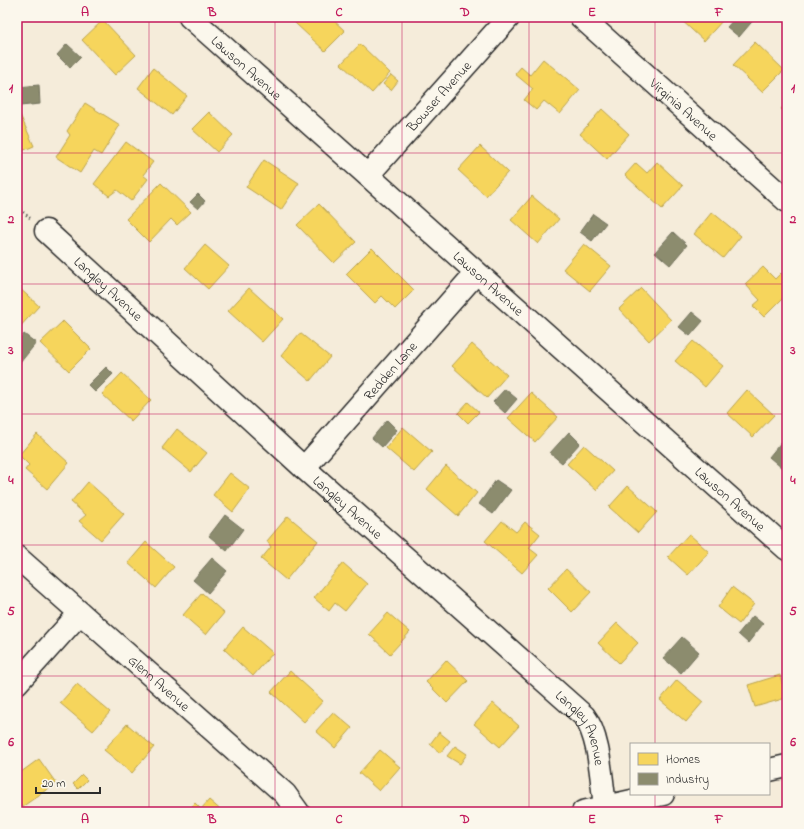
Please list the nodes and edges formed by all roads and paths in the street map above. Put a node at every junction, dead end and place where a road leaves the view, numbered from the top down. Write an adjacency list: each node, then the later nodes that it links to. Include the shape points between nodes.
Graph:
1 (190, 17): 4 (street, Lawson Avenue)
2 (509, 17): 4 (street, Bowser Avenue)
3 (581, 17): 5 (street, Virginia Avenue)
4 (368, 175): 7 (street, Lawson Avenue)
5 (787, 201)
6 (46, 231): 8 (street, Langley Avenue)
7 (476, 273): 8 (street, Redden Lane); 9 (street, Lawson Avenue)
8 (304, 468): 16 (street, Langley Avenue, via 584,716 592,731 602,774)
9 (787, 549)
10 (17, 557): 11 (street, Glenn Avenue)
11 (80, 613): 12 (street); 17 (street, Glenn Avenue, via 280,790)
12 (17, 684)
13 (787, 766): 14 (street)
14 (770, 770)
15 (659, 795): 16 (street)
16 (606, 810): 18 (street)
17 (298, 812)
18 (583, 812)

